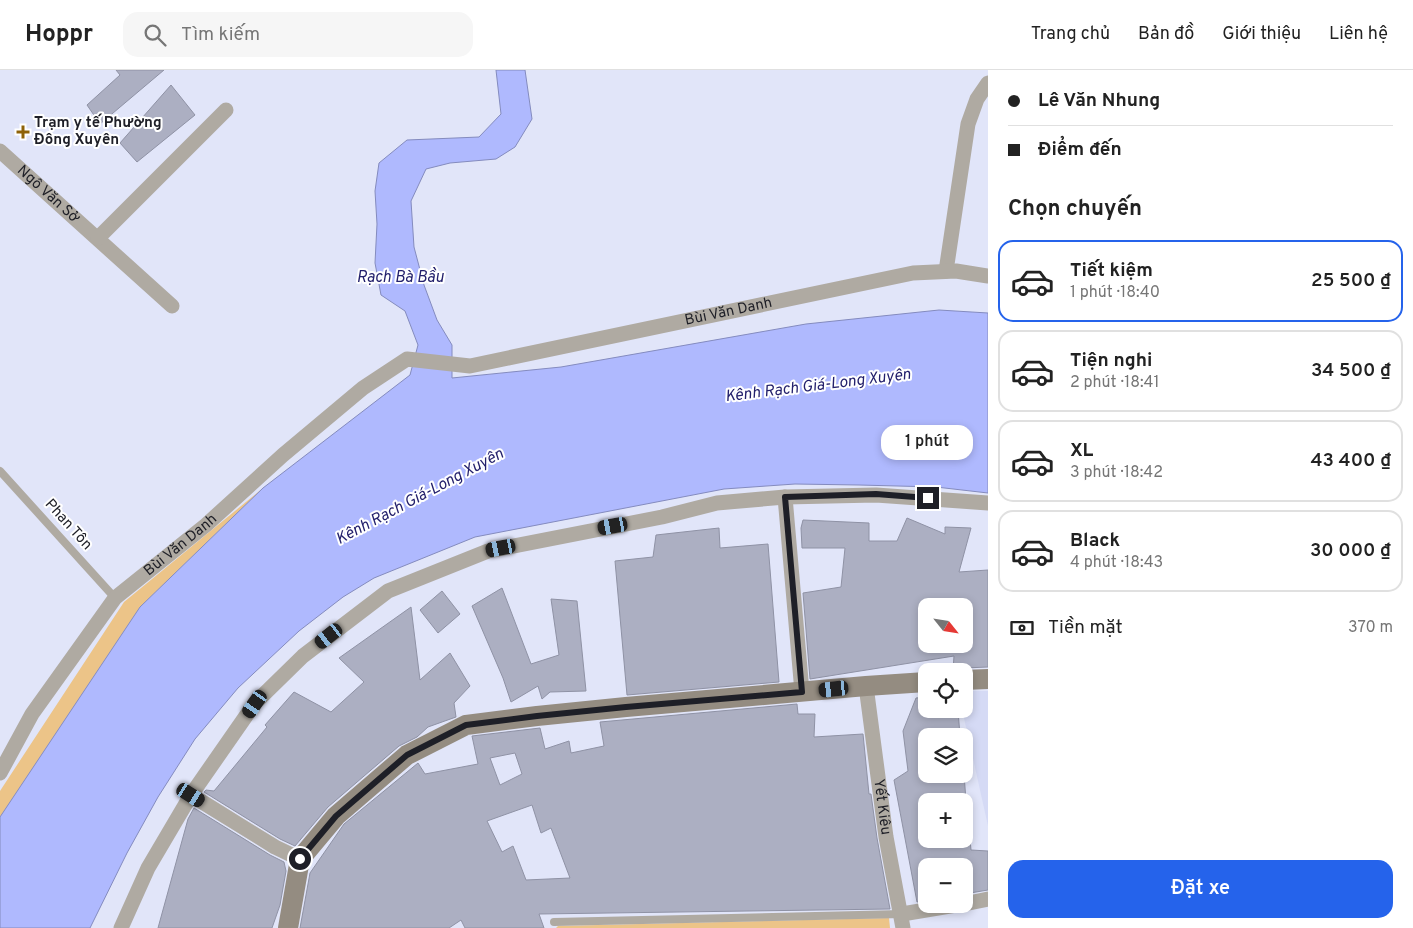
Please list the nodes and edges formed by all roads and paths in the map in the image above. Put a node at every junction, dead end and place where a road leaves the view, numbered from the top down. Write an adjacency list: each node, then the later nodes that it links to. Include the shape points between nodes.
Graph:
1 (988, 83): 5 (street, via 977,99 968,124)
2 (226, 110): 4 (street)
3 (0, 151): 4 (street, Ngô Văn Sở)
4 (98, 238): 7 (street, Ngô Văn Sở)
5 (951, 271): 6 (street, Bùi Văn Danh); 11 (street, Bùi Văn Danh, via 913,273 470,366 407,359 362,388 206,525)
6 (988, 276)
7 (172, 306)
8 (0, 471): 11 (lane, Phan Tôn)
9 (785, 497): 10 (street, via 876,494); 16 (street); 18 (street, via 716,502 662,517 488,551 388,592 303,656 255,704)
10 (988, 504)
11 (115, 598): 17 (street, Bùi Văn Danh, via 32,714)
12 (988, 679): 13 (street)
13 (973, 680)
14 (918, 683): 15 (street)
15 (866, 686): 16 (street); 23 (street, Yết Kiêu, via 886,837)
16 (802, 692): 19 (street, via 466,725 407,755 336,816)
17 (0, 773)
18 (191, 795): 19 (street); 25 (street, via 148,868)
19 (300, 859): 26 (street)
20 (988, 899): 21 (street)
21 (973, 902)
22 (931, 913): 23 (street)
23 (902, 921): 24 (lane)
24 (554, 922)
25 (121, 928)
26 (288, 928)

